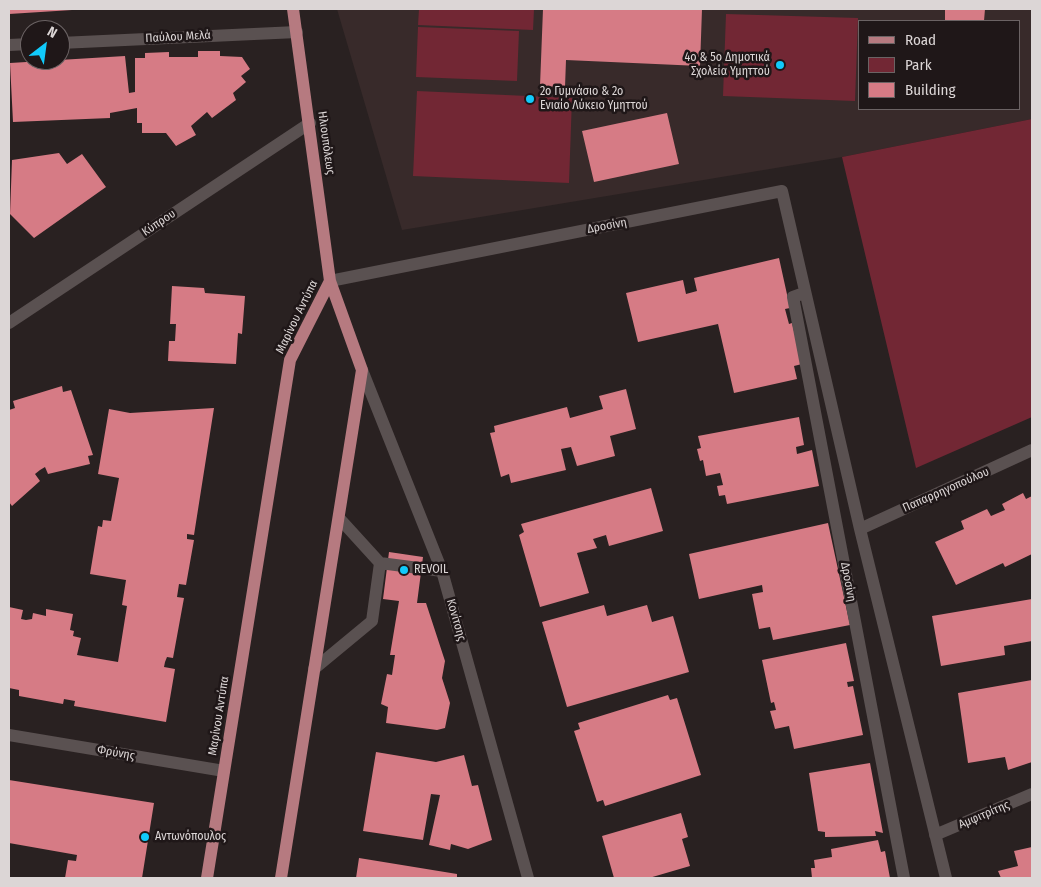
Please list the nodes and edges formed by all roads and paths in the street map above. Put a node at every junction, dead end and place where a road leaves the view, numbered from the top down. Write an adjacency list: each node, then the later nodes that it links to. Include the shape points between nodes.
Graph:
1 (293, 9): 2 (main road, Ηλιουπόλεως)
2 (297, 32): 3 (street, Παύλου Μελά); 4 (main road, Ηλιουπόλεως)
3 (70, 43)
4 (310, 123): 5 (main road, Ηλιουπόλεως); 7 (street, Κύπρου)
5 (330, 281): 6 (street, Δροσίνη, via 782,191); 8 (main road, Μαρίνου Αντύπα); 16 (main road, Μαρίνου Αντύπα, via 290,360)
6 (804, 293): 11 (street, Δροσίνη); 22 (street, Δροσίνη, via 793,297)
7 (9, 323)
8 (362, 370): 10 (main road, Μαρίνου Αντύπα); 13 (street, Κονίτσης)
9 (1032, 450): 11 (street, Παπαρρηγοπούλου)
10 (339, 518): 12 (street); 14 (main road, Μαρίνου Αντύπα)
11 (860, 529): 18 (street, Δροσίνη)
12 (380, 563): 13 (street); 14 (street, via 372,621)
13 (442, 571): 21 (street, Κονίτσης)
14 (314, 668): 20 (main road, Μαρίνου Αντύπα)
15 (9, 735): 16 (street, Φρύνης)
16 (224, 772): 19 (main road, Μαρίνου Αντύπα)
17 (1032, 794): 18 (street, Αμφιτρίτης)
18 (935, 835): 23 (street, Δροσίνη)
19 (207, 878)
20 (280, 878)
21 (528, 878)
22 (904, 878)
23 (946, 878)

